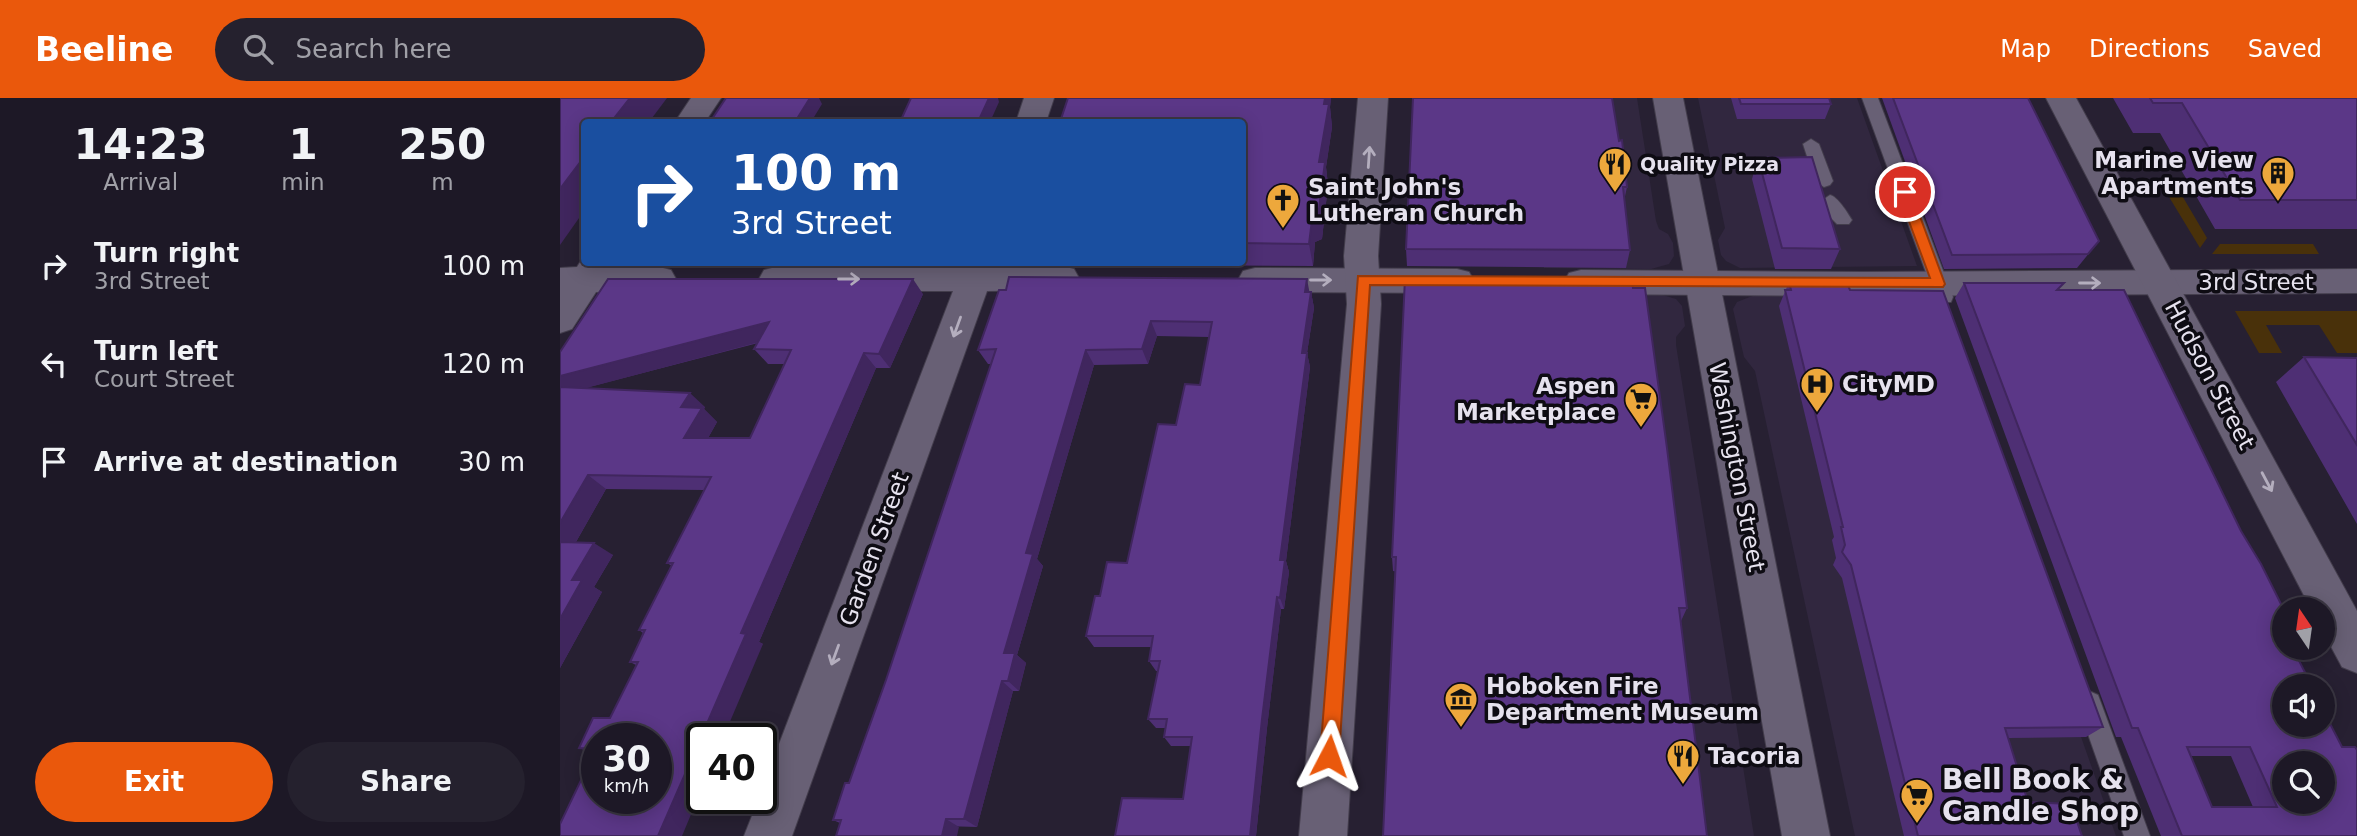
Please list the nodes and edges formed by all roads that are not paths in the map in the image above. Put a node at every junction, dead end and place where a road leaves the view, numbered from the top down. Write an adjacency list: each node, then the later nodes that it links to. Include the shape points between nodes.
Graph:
1 (706, 98): 7 (street)
2 (1039, 98): 8 (street)
3 (1373, 98): 19 (street, one-way to 3)
4 (1668, 98): 24 (street, Washington Street)
5 (1870, 98): 25 (lane)
6 (2061, 98): 23 (street, Hudson Street)
7 (692, 119)
8 (1032, 119)
9 (1811, 144): 10 (lane)
10 (1824, 181)
11 (1830, 201): 12 (lane)
12 (1843, 220)
13 (978, 270): 16 (street, one-way to 13); 17 (street); 29 (street, Garden Street, one-way to 29)
14 (581, 274): 15 (street); 26 (street)
15 (685, 279)
16 (752, 279)
17 (1092, 279)
18 (1228, 279): 19 (street, one-way to 19)
19 (1363, 280): 20 (street); 30 (street)
20 (1489, 281)
21 (2357, 281): 23 (street, 3rd Street)
22 (1556, 282): 24 (street, 3rd Street)
23 (2161, 282): 25 (street, 3rd Street, one-way to 23); 27 (street, Hudson Street, one-way to 27)
24 (1703, 283): 25 (street, 3rd Street); 31 (street, Washington Street)
25 (1944, 298)
26 (560, 320)
27 (2357, 653)
28 (2081, 679): 32 (lane)
29 (768, 836)
30 (1324, 836)
31 (1807, 836)
32 (2137, 836)

